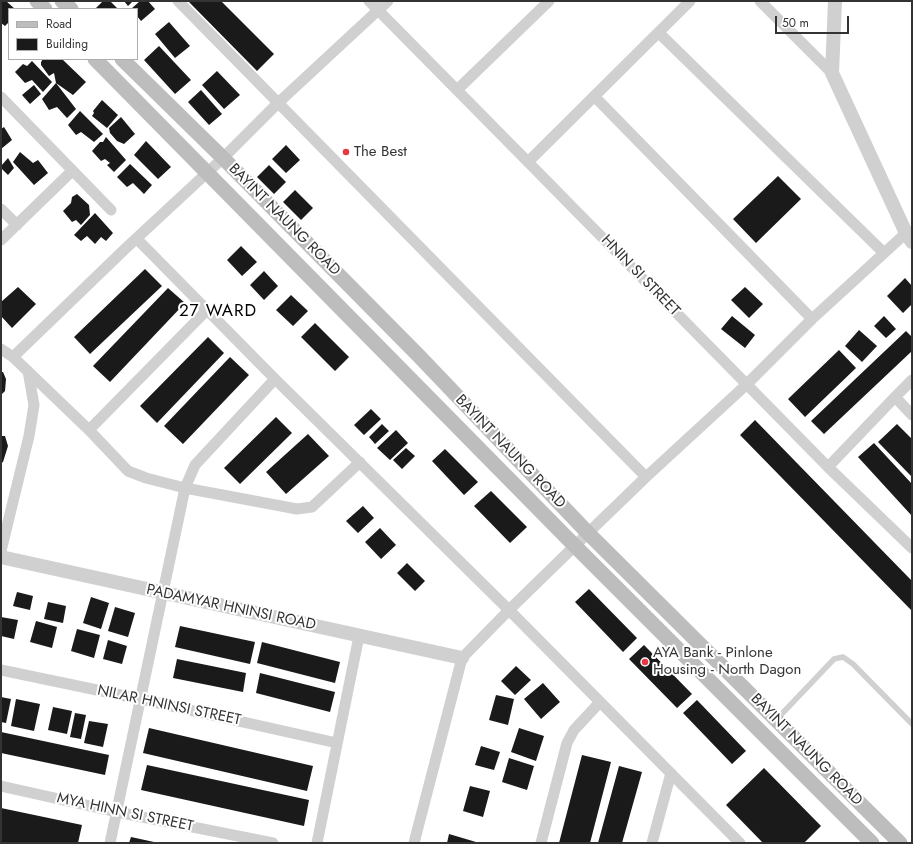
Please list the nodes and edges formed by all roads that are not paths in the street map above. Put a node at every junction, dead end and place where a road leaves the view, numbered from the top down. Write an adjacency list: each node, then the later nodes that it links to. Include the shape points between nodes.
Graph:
1 (62, 1): 9 (main road)
2 (178, 1): 18 (street)
3 (369, 1): 10 (street, HNIN SI STREET)
4 (388, 1): 10 (street)
5 (549, 1): 15 (street)
6 (690, 1): 11 (street)
7 (760, 1): 14 (street)
8 (835, 1): 14 (street)
9 (70, 8)
10 (378, 10): 15 (street, HNIN SI STREET); 18 (street)
11 (659, 33): 16 (street); 29 (street)
12 (96, 60): 22 (main road, BAYINT NAUNG ROAD)
13 (123, 60): 19 (main road, BAYINT NAUNG ROAD)
14 (832, 73): 26 (street)
15 (457, 90): 20 (street, HNIN SI STREET)
16 (594, 96): 20 (street); 31 (street)
17 (1, 97): 21 (street)
18 (278, 103): 19 (street); 45 (street)
19 (223, 158): 22 (street); 32 (main road, BAYINT NAUNG ROAD)
20 (528, 162): 39 (street, HNIN SI STREET)
21 (72, 171): 24 (street); 25 (street)
22 (207, 173): 27 (street); 33 (main road, BAYINT NAUNG ROAD)
23 (1, 209): 25 (street)
24 (110, 210)
25 (17, 225): 28 (street)
26 (909, 238): 29 (street)
27 (137, 239): 30 (street); 35 (street)
28 (1, 240)
29 (884, 253): 31 (street)
30 (207, 310): 37 (street); 42 (street)
31 (812, 319): 39 (street)
32 (386, 323): 33 (main road); 47 (main road, BAYINT NAUNG ROAD)
33 (370, 338): 48 (main road, BAYINT NAUNG ROAD)
34 (1, 349): 35 (street)
35 (13, 357): 36 (street)
36 (28, 371): 42 (street); 50 (street, via 34,405)
37 (275, 379): 43 (street); 46 (street, via 195,465)
38 (912, 380): 40 (street)
39 (746, 385): 44 (street, HNIN SI STREET); 45 (street)
40 (895, 397): 41 (street); 44 (street)
41 (912, 415)
42 (89, 430): 46 (street, via 128,471)
43 (360, 462): 46 (street, via 312,507 297,509); 53 (street)
44 (828, 467): 49 (street, HNIN SI STREET)
45 (646, 477): 47 (street)
46 (186, 488): 52 (street)
47 (588, 533): 48 (street); 59 (main road, BAYINT NAUNG ROAD)
48 (575, 546): 53 (street); 72 (main road, BAYINT NAUNG ROAD)
49 (912, 548)
50 (1, 551)
51 (1, 557): 52 (street, PADAMYAR HNINSI ROAD)
52 (163, 592): 54 (street, PADAMYAR HNINSI ROAD); 57 (street)
53 (509, 610): 55 (street); 58 (street)
54 (360, 636): 55 (street, PADAMYAR HNINSI ROAD); 61 (street)
55 (462, 658): 68 (street)
56 (1, 670): 57 (street, NILAR HNINSI STREET)
57 (140, 699): 61 (street, NILAR HNINSI STREET); 64 (street)
58 (600, 702): 62 (street); 69 (street, via 574,730 567,743)
59 (776, 720): 60 (lane, via 834,658 844,657); 73 (main road, BAYINT NAUNG ROAD)
60 (912, 724)
61 (337, 742): 67 (street)
62 (671, 773): 70 (street); 71 (street)
63 (1, 786): 64 (street, MYA HINN SI STREET)
64 (116, 812): 65 (street); 66 (street, MYA HINN SI STREET)
65 (110, 843)
66 (273, 843)
67 (317, 843)
68 (414, 843)
69 (541, 843)
70 (652, 843)
71 (740, 843)
72 (872, 843)
73 (900, 843)

